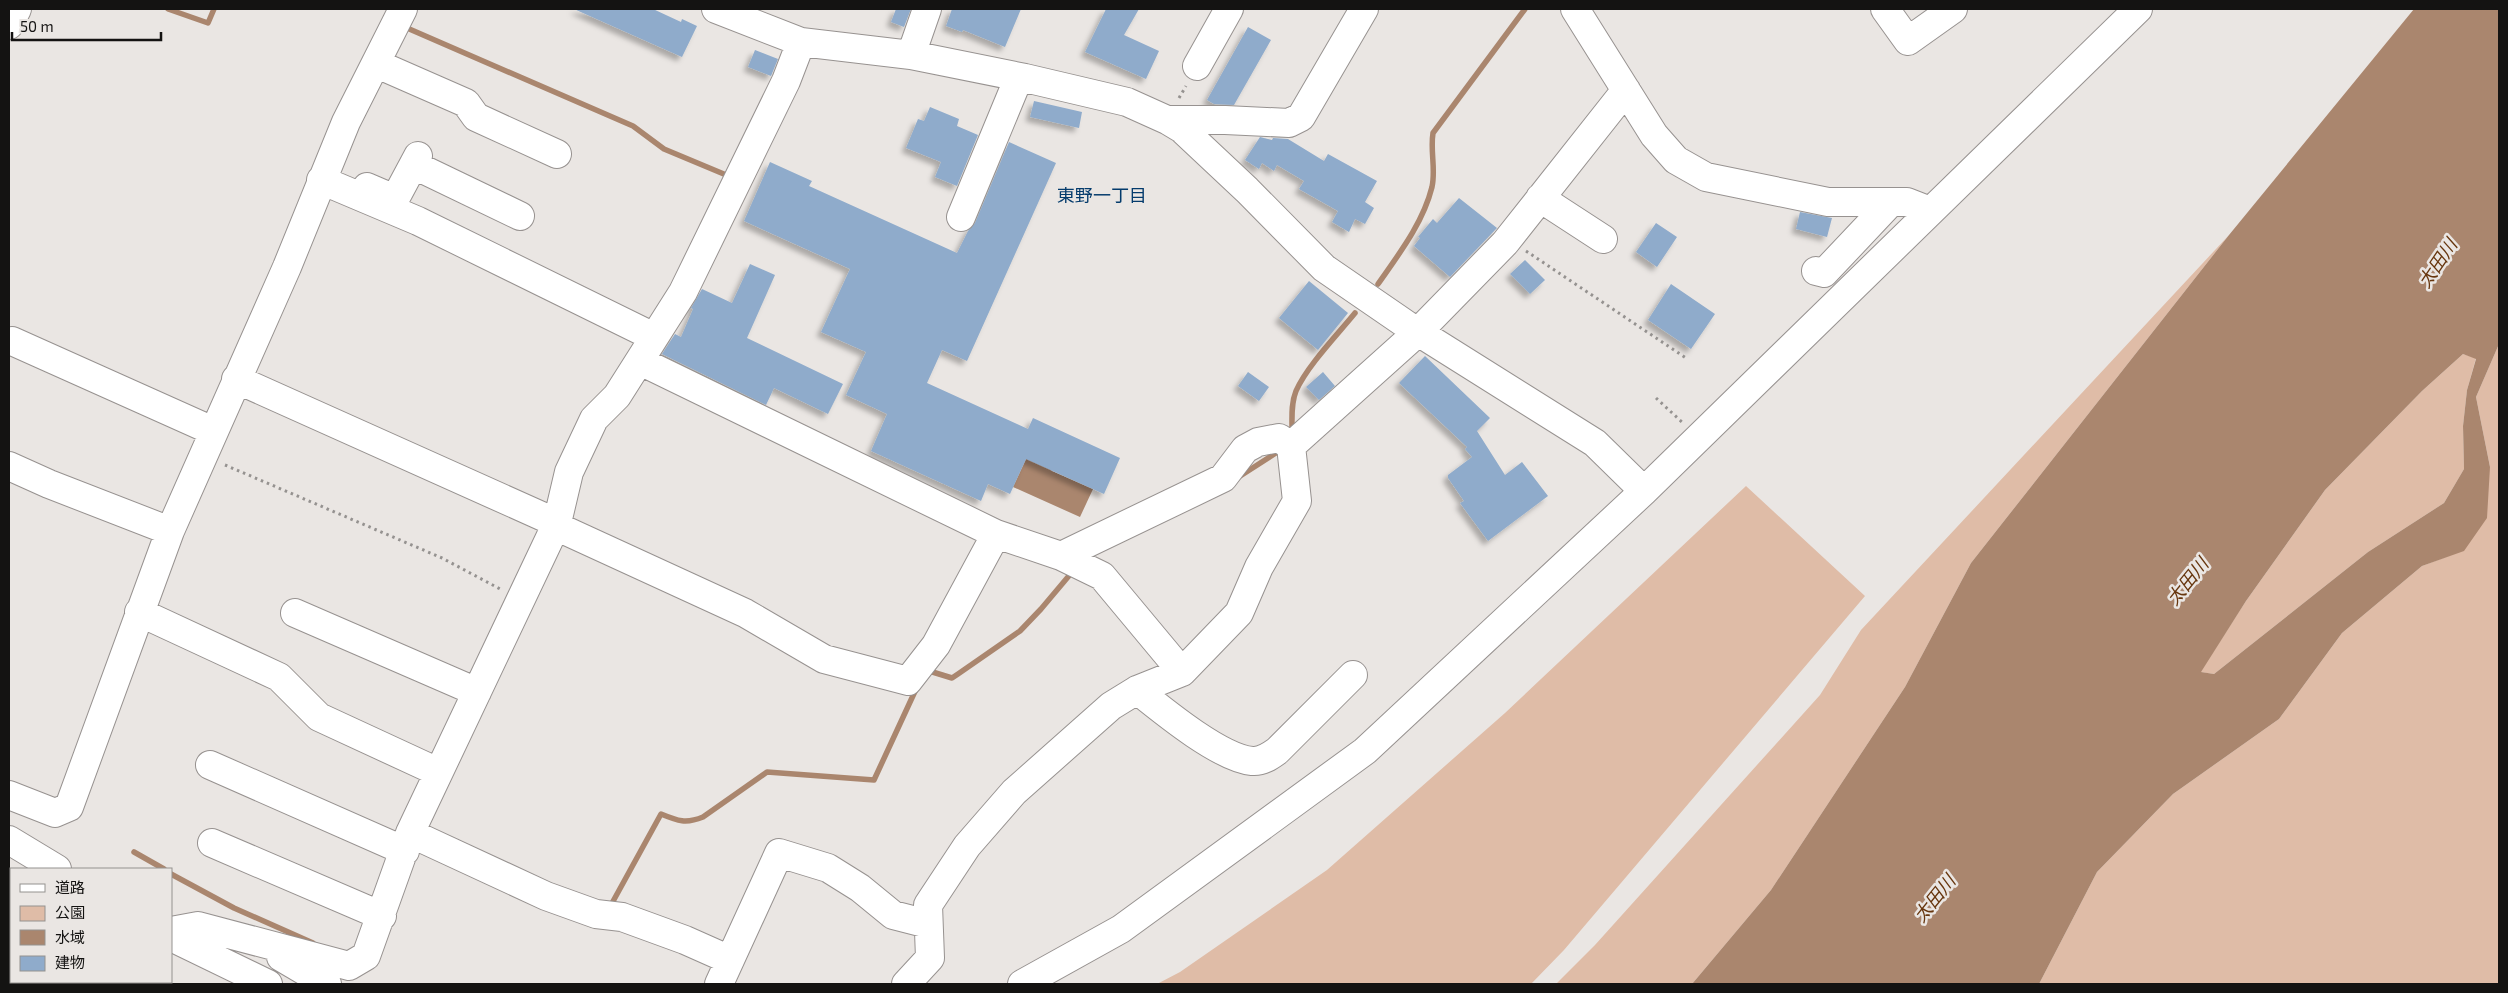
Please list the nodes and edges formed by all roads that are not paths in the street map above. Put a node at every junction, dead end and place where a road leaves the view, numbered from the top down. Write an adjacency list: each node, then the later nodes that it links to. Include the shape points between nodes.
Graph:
1 (17, 9): 11 (street)
2 (403, 9): 14 (street)
3 (716, 9): 12 (street)
4 (927, 9): 13 (street)
5 (1229, 9): 15 (street)
6 (1364, 9): 18 (street, via 1301,117 1289,123)
7 (1575, 9): 17 (street)
8 (1885, 9): 9 (street, via 1908,41)
9 (1953, 9)
10 (2138, 9): 24 (street)
11 (9, 25)
12 (801, 42): 13 (street); 29 (street, via 786,81 682,292)
13 (911, 55): 16 (street)
14 (377, 64): 19 (street, via 466,103 476,117); 20 (street)
15 (1197, 66)
16 (1019, 77): 18 (street, via 1127,102); 25 (street)
17 (1626, 90): 21 (street); 22 (street, via 1654,135 1676,160 1706,177 1828,202)
18 (1167, 120): 28 (street, via 1182,129 1233,176 1324,268)
19 (557, 154)
20 (324, 172): 23 (street, via 396,199 416,160); 29 (street); 32 (street, via 287,267)
21 (1540, 198): 26 (street); 28 (street, via 1508,239)
22 (1891, 202): 24 (street, via 1907,202); 27 (street, via 1824,273)
23 (506, 210)
24 (1930, 211): 36 (street)
25 (961, 217)
26 (1603, 239)
27 (1816, 271)
28 (1418, 332): 34 (street); 36 (street, via 1595,443)
29 (654, 337): 31 (street)
30 (12, 341): 33 (street)
31 (640, 361): 37 (street, via 617,396 594,419 569,472); 39 (street)
32 (236, 379): 33 (street); 37 (street)
33 (213, 431): 38 (street)
34 (1291, 446): 40 (street, via 1279,438 1258,442 1245,449 1223,478); 43 (street, via 1297,501 1259,568 1239,613)
35 (9, 466): 38 (street)
36 (1644, 491): 63 (street, via 1365,751 1121,928)
37 (556, 523): 39 (street, via 562,529 745,613 824,659 908,681 936,645); 46 (street)
38 (170, 531): 41 (street)
39 (996, 534): 40 (street)
40 (1061, 556): 43 (street, via 1102,576)
41 (138, 612): 48 (street, via 279,677 320,717); 49 (street, via 69,807 55,814)
42 (296, 613): 46 (street)
43 (1182, 672): 45 (street)
44 (1353, 675): 45 (street, via 1277,751 1254,762 1193,734)
45 (1137, 690): 55 (street, via 1111,706 1014,792 967,846 928,905)
46 (477, 692): 48 (street)
47 (210, 765): 51 (street)
48 (438, 772): 51 (street)
49 (9, 795)
50 (9, 840): 53 (street)
51 (408, 842): 54 (street); 59 (street, via 596,914 622,917 685,940)
52 (212, 843): 54 (street)
53 (55, 868)
54 (382, 916): 58 (street, via 366,956 349,966)
55 (928, 924): 59 (street, via 893,915 860,888 828,868 779,853); 62 (street, via 930,958)
56 (172, 931): 58 (street, via 198,926)
57 (172, 937): 60 (street)
58 (250, 940): 61 (street)
59 (724, 972)
60 (268, 984)
61 (327, 984)
62 (906, 984)
63 (1022, 984)

